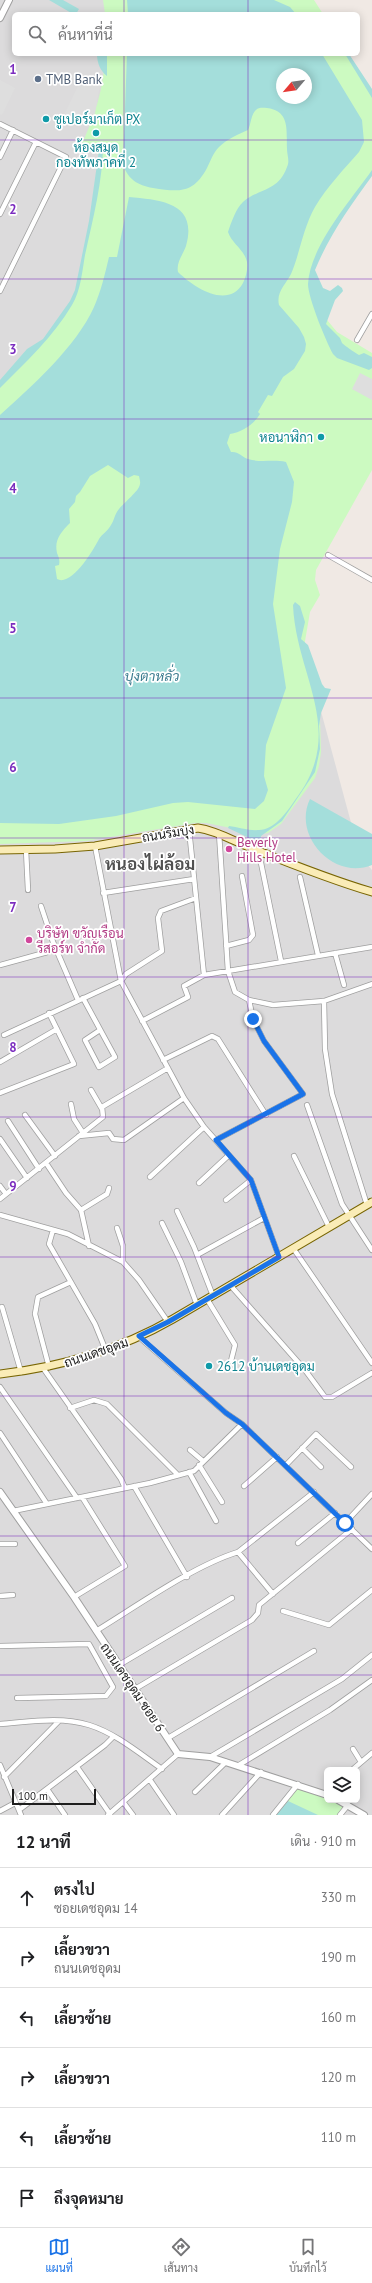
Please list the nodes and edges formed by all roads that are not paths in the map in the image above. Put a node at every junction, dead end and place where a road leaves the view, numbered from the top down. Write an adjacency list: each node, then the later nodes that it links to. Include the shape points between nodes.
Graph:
1 (9, 0): 2 (street)
2 (0, 18)
3 (0, 124): 4 (street)
4 (13, 130): 5 (street); 6 (street)
5 (36, 142): 7 (street); 8 (street, via 66,157)
6 (0, 157)
7 (0, 214)
8 (1, 289)
9 (372, 314): 10 (street)
10 (357, 340)
11 (328, 556): 12 (street)
12 (372, 580)
13 (189, 829): 14 (main road, ถนนริมบุ่ง, via 198,828); 15 (main road, ถนนริมบุ่ง); 21 (street)
14 (219, 833): 23 (main road, ถนนริมบุ่ง, via 339,882); 27 (street)
15 (95, 846): 17 (main road, ถนนริมบุ่ง); 24 (street)
16 (0, 850): 17 (main road, ถนนริมบุ่ง)
17 (26, 850): 22 (street)
18 (260, 858): 32 (street)
19 (242, 876): 27 (street, via 253,935 249,940)
20 (300, 877): 31 (street)
21 (194, 879): 24 (street); 25 (street)
22 (28, 890)
23 (372, 892)
24 (103, 893): 36 (street)
25 (196, 898): 35 (street); 36 (street, via 161,911 158,918 162,951 126,974)
26 (41, 906): 29 (street)
27 (226, 946): 34 (street)
28 (372, 947): 30 (street)
29 (56, 949): 33 (street); 40 (street)
30 (335, 953): 31 (street); 38 (street)
31 (318, 955): 32 (street)
32 (281, 961): 34 (street)
33 (0, 965)
34 (228, 971): 35 (street); 41 (street, via 235,992)
35 (204, 975): 44 (street, via 184,986 188,997)
36 (121, 981): 39 (street); 44 (street)
37 (372, 984): 42 (street)
38 (344, 985)
39 (83, 998): 40 (street); 46 (street)
40 (78, 1000): 43 (street)
41 (249, 1000): 42 (street, via 273,1005); 58 (street, via 253,1019 264,1041 303,1094)
42 (324, 1001): 78 (street, via 325,1049 332,1094)
43 (49, 1013): 45 (street); 47 (street)
44 (142, 1021): 48 (street)
45 (57, 1029): 49 (street); 52 (street, via 74,1064)
46 (100, 1030): 46 (street, via 115,1057 100,1067 85,1040)
47 (4, 1035)
48 (163, 1060): 50 (street); 58 (street, via 212,1036 218,1039)
49 (0, 1062)
50 (168, 1068): 53 (street); 56 (street, via 102,1107)
51 (91, 1090): 56 (street)
52 (0, 1094)
53 (184, 1098): 60 (street); 61 (street, via 124,1140 113,1139 109,1133)
54 (71, 1104): 61 (street)
55 (307, 1105): 82 (street, via 332,1181)
56 (102, 1110): 61 (street, via 104,1117)
57 (25, 1115): 65 (street)
58 (266, 1115): 63 (street)
59 (8, 1121): 68 (street)
60 (204, 1128): 63 (street); 69 (street)
61 (81, 1135): 65 (street)
62 (0, 1139): 70 (street)
63 (216, 1140): 64 (street)
64 (229, 1155): 71 (street); 72 (street)
65 (55, 1156): 67 (street)
66 (294, 1156): 85 (street)
67 (46, 1163): 68 (street); 79 (street)
68 (39, 1169): 70 (street)
69 (150, 1177)
70 (27, 1178): 75 (street)
71 (251, 1180): 77 (street); 83 (street)
72 (199, 1183)
73 (0, 1186): 75 (street)
74 (109, 1188): 79 (street, via 106,1194)
75 (6, 1194): 76 (street)
76 (0, 1199)
77 (226, 1200)
78 (369, 1204): 82 (main road, ถนนเดชอุดม)
79 (81, 1210): 88 (street)
80 (177, 1211): 91 (street)
81 (0, 1215): 87 (street)
82 (349, 1216): 85 (main road, ถนนเดชอุดม); 90 (street)
83 (264, 1218): 91 (street); 92 (street)
84 (162, 1223): 97 (street, via 181,1262)
85 (329, 1227): 89 (main road, ถนนเดชอุดม)
86 (117, 1228): 93 (street, via 123,1246)
87 (53, 1230): 88 (street, via 68,1234); 94 (street, via 49,1244)
88 (89, 1246): 93 (street)
89 (294, 1248): 92 (main road, ถนนเดชอุดม); 103 (street)
90 (372, 1250)
91 (197, 1255): 96 (street)
92 (279, 1257): 95 (main road, ถนนเดชอุดม)
93 (123, 1262): 99 (street)
94 (71, 1282): 101 (street, via 95,1324); 104 (street, via 38,1297 35,1314)
95 (231, 1286): 96 (main road, ถนนเดชอุดม); 106 (street, via 305,1370 325,1397 332,1397)
96 (210, 1298): 97 (main road, ถนนเดชอุดม); 102 (street, via 234,1345)
97 (197, 1305): 99 (main road, ถนนเดชอุดม)
98 (2, 1307): 105 (street)
99 (168, 1322): 100 (main road, ถนนเดชอุดม)
100 (139, 1336): 101 (main road, ถนนเดชอุดม); 110 (street, via 226,1413)
101 (106, 1351): 104 (main road, ถนนเดชอุดม)
102 (231, 1361)
103 (372, 1364)
104 (46, 1367): 105 (main road, ถนนเดชอุดม); 109 (street)
105 (21, 1372): 107 (main road, ถนนเดชอุดม)
106 (372, 1373)
107 (0, 1374)
108 (0, 1387): 128 (street)
109 (70, 1408): 121 (street, via 94,1400 106,1404); 124 (street)
110 (242, 1424): 114 (street); 115 (street)
111 (0, 1433): 130 (street)
112 (302, 1448): 117 (street); 118 (street); 119 (street, via 316,1434)
113 (190, 1450): 115 (street)
114 (277, 1457): 117 (street); 123 (street)
115 (203, 1461): 116 (street)
116 (199, 1465): 120 (street); 129 (street)
117 (286, 1465): 126 (street)
118 (321, 1467)
119 (351, 1467)
120 (189, 1472): 121 (street); 133 (street)
121 (178, 1475): 122 (street)
122 (134, 1486): 124 (street); 141 (street)
123 (244, 1486)
124 (125, 1488): 128 (street)
125 (0, 1492): 131 (street, ถนนเดชอุดม ซอย 6)
126 (314, 1492): 132 (street); 140 (street)
127 (372, 1494): 134 (street)
128 (79, 1498): 130 (street); 146 (street, via 125,1566)
129 (222, 1502)
130 (47, 1504): 131 (street)
131 (13, 1511): 146 (street, ถนนเดชอุดม ซอย 6)
132 (334, 1513): 134 (street); 136 (street)
133 (216, 1521)
134 (345, 1523): 135 (street)
135 (352, 1529): 139 (street); 143 (street)
136 (298, 1543)
137 (0, 1544): 138 (street)
138 (15, 1544)
139 (372, 1549)
140 (238, 1552): 141 (street); 143 (street)
141 (186, 1577): 151 (street)
142 (372, 1590): 149 (street)
143 (273, 1594): 157 (street, via 259,1605 258,1613 252,1620)
144 (13, 1595): 145 (street)
145 (0, 1596)
146 (74, 1597): 151 (street, ถนนเดชอุดม ซอย 6)
147 (232, 1598): 155 (street)
148 (283, 1611): 149 (street)
149 (329, 1625): 150 (street)
150 (325, 1629)
151 (96, 1631): 155 (street, ถนนเดชอุดม ซอย 6)
152 (0, 1646): 158 (street, via 89,1644 113,1687 106,1696)
153 (314, 1651): 162 (street)
154 (372, 1655): 166 (street, via 342,1679)
155 (119, 1665): 157 (street, ถนนเดชอุดม ซอย 6)
156 (372, 1680): 170 (street, via 330,1710)
157 (135, 1689): 162 (street, ถนนเดชอุดม ซอย 6)
158 (17, 1698)
159 (59, 1721): 160 (street); 161 (street, via 88,1724); 175 (street)
160 (0, 1724)
161 (113, 1736): 171 (street); 173 (street)
162 (168, 1738): 165 (street, ถนนเดชอุดม ซอย 6)
163 (353, 1750): 168 (street)
164 (372, 1753): 168 (street)
165 (178, 1754): 166 (street); 173 (street)
166 (210, 1757): 167 (street)
167 (226, 1762): 170 (street); 180 (street)
168 (361, 1762): 172 (street)
169 (0, 1765): 175 (street)
170 (239, 1765): 174 (street)
171 (77, 1767): 179 (street); 188 (street)
172 (355, 1767)
173 (162, 1769): 176 (street)
174 (261, 1772): 178 (street); 192 (street)
175 (5, 1779): 177 (street); 182 (street)
176 (150, 1780): 183 (street); 191 (street)
177 (0, 1784)
178 (298, 1784): 181 (street); 193 (street)
179 (47, 1790): 187 (street); 189 (street)
180 (195, 1792)
181 (324, 1792)
182 (15, 1803): 186 (street); 187 (street)
183 (124, 1803): 188 (street); 190 (street)
184 (344, 1803): 185 (street)
185 (348, 1805): 194 (street); 195 (street)
186 (0, 1811)
187 (20, 1812)
188 (109, 1814)
189 (65, 1815)
190 (133, 1815)
191 (174, 1815)
192 (222, 1815)
193 (273, 1815)
194 (340, 1815)
195 (364, 1815)

